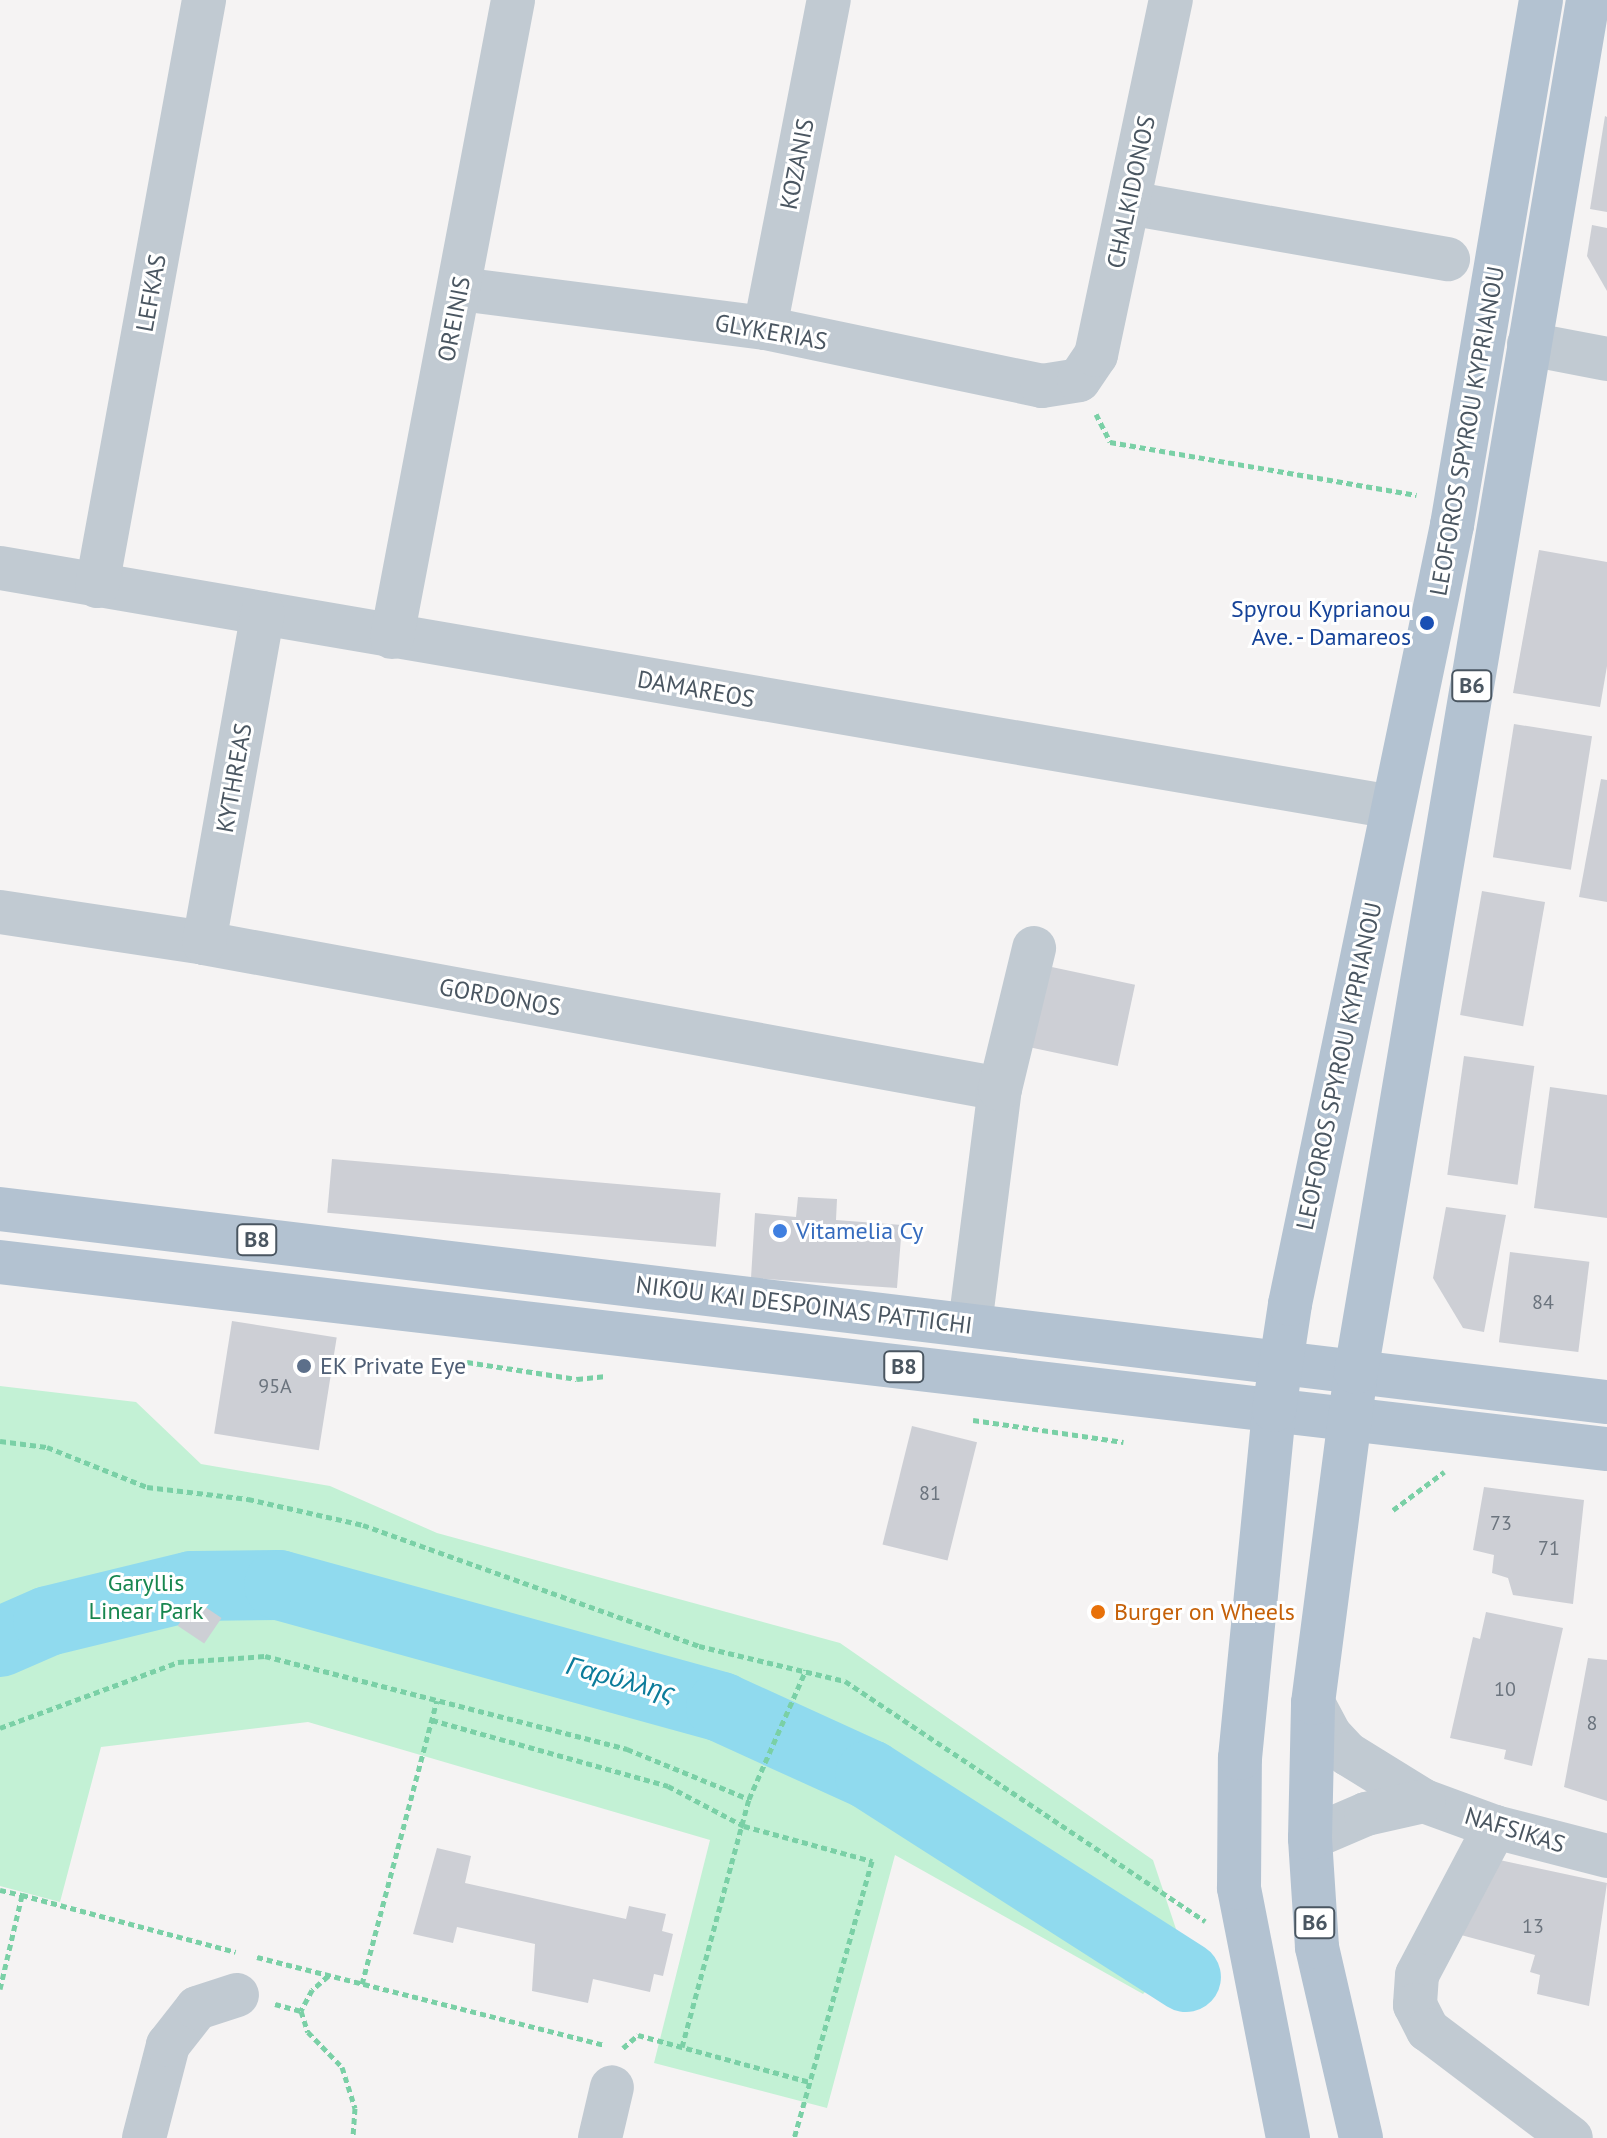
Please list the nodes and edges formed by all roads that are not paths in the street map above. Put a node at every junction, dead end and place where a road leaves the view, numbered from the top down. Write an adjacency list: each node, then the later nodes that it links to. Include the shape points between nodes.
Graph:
1 (204, 0): 15 (street, LEFKAS)
2 (513, 0): 9 (street, OREINIS)
3 (829, 0): 10 (street, KOZANIS)
4 (1171, 0): 7 (street, CHALKIDONOS)
5 (1541, 0): 18 (main road, LEOFOROS SPYROU KYPRIANOU / B6, via 1452,525)
6 (1592, 23): 11 (main road, LEOFOROS SPYROU KYPRIANOU / B6)
7 (1129, 203): 8 (street); 13 (street, CHALKIDONOS, via 1096,355)
8 (1448, 259)
9 (460, 289): 10 (street, GLYKERIAS); 17 (street, OREINIS)
10 (765, 328): 13 (street, GLYKERIAS, via 1042,386)
11 (1529, 344): 12 (street); 27 (main road, LEOFOROS SPYROU KYPRIANOU / B6)
12 (1607, 359)
13 (1079, 380)
14 (0, 568): 15 (street, DAMAREOS)
15 (97, 586): 16 (street, DAMAREOS)
16 (263, 613): 17 (street, DAMAREOS); 20 (street, KYTHREAS)
17 (392, 637): 18 (street, DAMAREOS)
18 (1392, 807): 26 (main road, LEOFOROS SPYROU KYPRIANOU / B6)
19 (0, 912): 20 (street, GORDONOS)
20 (204, 943): 22 (street, GORDONOS)
21 (1034, 948): 22 (street)
22 (1000, 1089): 25 (street)
23 (0, 1209): 25 (main road, NIKOU KAI DESPOINAS PATTICHI / B8)
24 (0, 1262): 29 (main road, NIKOU KAI DESPOINAS PATTICHI / B8)
25 (970, 1325): 26 (main road, NIKOU KAI DESPOINAS PATTICHI / B8)
26 (1281, 1362): 27 (main road, NIKOU KAI DESPOINAS PATTICHI / B8); 29 (main road, LEOFOROS SPYROU KYPRIANOU / B6)
27 (1356, 1372): 28 (main road, NIKOU KAI DESPOINAS PATTICHI / B8); 30 (main road, LEOFOROS SPYROU KYPRIANOU / B6)
28 (1607, 1402)
29 (1274, 1410): 30 (main road, NIKOU KAI DESPOINAS PATTICHI / B8); 41 (main road, LEOFOROS SPYROU KYPRIANOU / B6, via 1240,1758 1239,1888)
30 (1348, 1421): 31 (main road, NIKOU KAI DESPOINAS PATTICHI / B8); 32 (main road, LEOFOROS SPYROU KYPRIANOU / B6)
31 (1607, 1449)
32 (1313, 1703): 33 (street, NAFSIKAS, via 1330,1735 1348,1754); 35 (main road, LEOFOROS SPYROU KYPRIANOU / B6)
33 (1424, 1801): 34 (street, NAFSIKAS); 35 (street, via 1366,1814)
34 (1495, 1827): 36 (street, NAFSIKAS); 43 (street, via 1417,1975 1415,2005 1428,2030)
35 (1310, 1838): 42 (main road, LEOFOROS SPYROU KYPRIANOU / B6, via 1317,1947)
36 (1607, 1856)
37 (237, 1995): 39 (street, via 197,2008 168,2045)
38 (616, 2068): 40 (street)
39 (144, 2138)
40 (600, 2138)
41 (1288, 2138)
42 (1361, 2138)
43 (1571, 2138)

